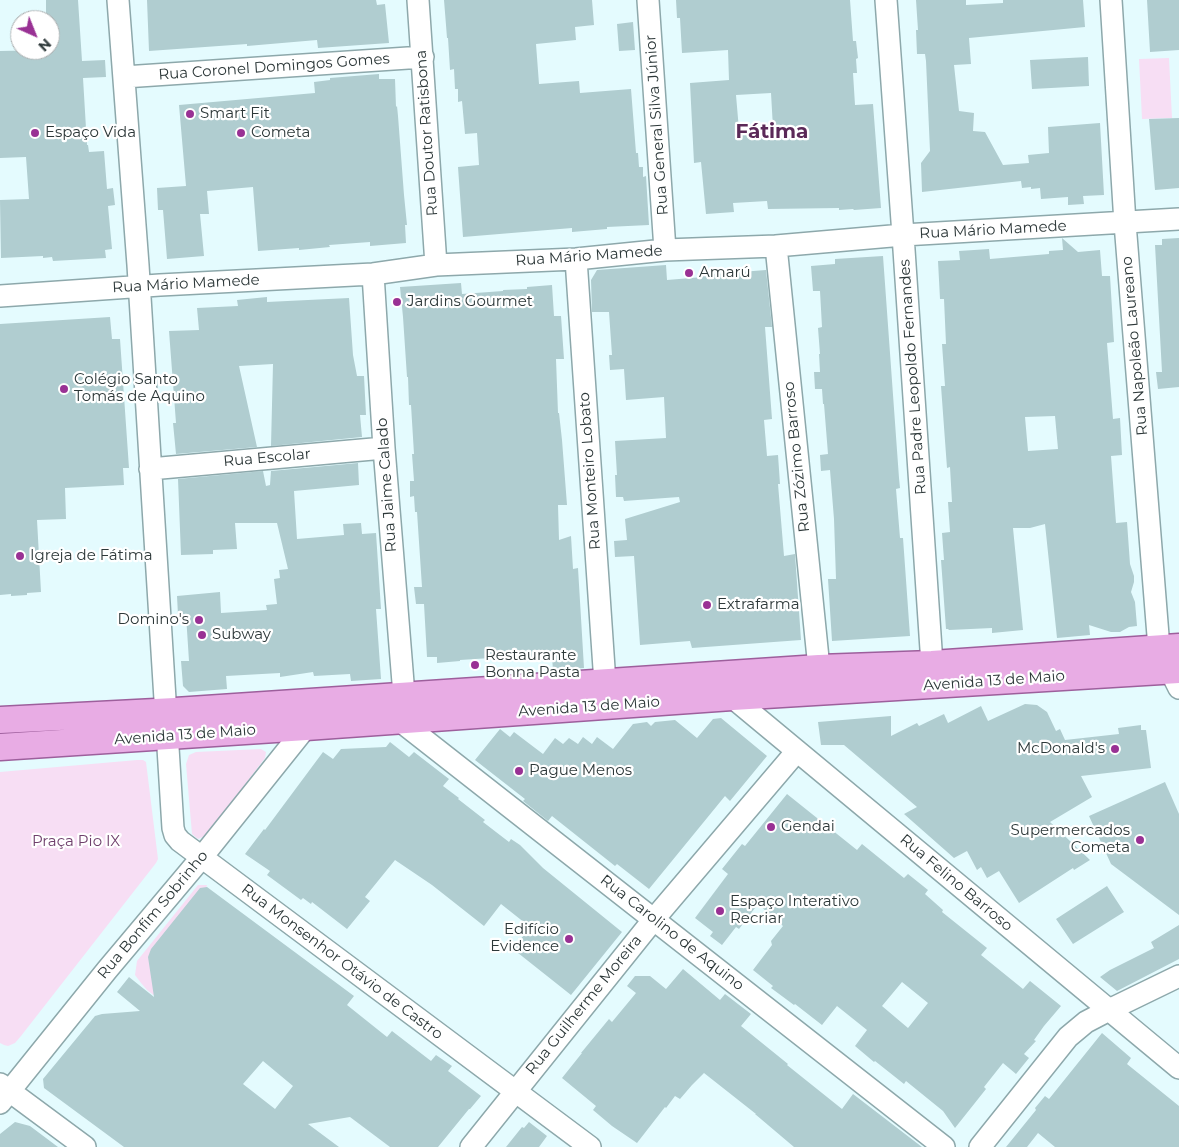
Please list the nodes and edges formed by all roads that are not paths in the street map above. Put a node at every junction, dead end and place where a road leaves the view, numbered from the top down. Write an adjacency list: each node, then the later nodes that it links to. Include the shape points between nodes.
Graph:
1 (118, 0): 7 (street, Rua Monsenhor Otávio de Castro)
2 (418, 0): 6 (street, Rua Doutor Ratisbona)
3 (648, 0): 12 (street, Rua General Silva Júnior)
4 (886, 0): 10 (street, Rua Padre Leopoldo Fernandes)
5 (1111, 0): 9 (street, Rua Napoleão Laureano)
6 (423, 57): 7 (street, Rua Coronel Domingos Gomes); 14 (street, Rua Doutor Ratisbona)
7 (124, 78): 16 (street, Rua Monsenhor Otávio de Castro)
8 (1179, 219): 9 (street, Rua Mário Mamede)
9 (1125, 223): 10 (street, Rua Mário Mamede); 21 (street, Rua Napoleão Laureano)
10 (903, 235): 11 (street, Rua Mário Mamede); 20 (street, Rua Padre Leopoldo Fernandes)
11 (776, 246): 12 (street, Rua Mário Mamede); 22 (street, Rua Zózimo Barroso)
12 (665, 250): 13 (street, Rua Mário Mamede)
13 (576, 259): 14 (street, Rua Mário Mamede); 23 (street, Rua Monteiro Lobato)
14 (436, 265): 15 (street, Rua Mário Mamede)
15 (373, 274): 16 (street, Rua Mário Mamede); 18 (street, Rua Jaime Calado)
16 (139, 286): 17 (street, Rua Mário Mamede); 19 (street, Rua Monsenhor Otávio de Castro)
17 (0, 296)
18 (384, 448): 19 (street, Rua Escolar); 25 (street, Rua Jaime Calado)
19 (150, 469): 27 (street, Rua Monsenhor Otávio de Castro)
20 (932, 664): 21 (main road, Avenida 13 de Maio); 22 (main road, Avenida 13 de Maio)
21 (1173, 665): 24 (main road, Avenida 13 de Maio)
22 (819, 668): 23 (main road, Avenida 13 de Maio)
23 (605, 683): 25 (main road, Avenida 13 de Maio)
24 (732, 698): 25 (main road, Avenida 13 de Maio); 30 (street, Rua Felino Barroso)
25 (402, 708): 27 (main road, Avenida 13 de Maio); 28 (main road, Avenida 13 de Maio); 32 (street, Rua Carolino de Aquino)
26 (0, 720): 27 (main road, Avenida 13 de Maio)
27 (166, 724): 28 (main road, Avenida 13 de Maio); 29 (main road, Avenida 13 de Maio); 31 (street, Rua Monsenhor Otávio de Castro, via 173,828 180,841)
28 (306, 727): 31 (street, Rua Bonfim Sobrinho)
29 (0, 747)
30 (797, 751): 32 (street, Rua Guilherme Moreira); 34 (street, Rua Felino Barroso)
31 (202, 857): 36 (street, Rua Bonfim Sobrinho); 37 (street, Rua Monsenhor Otávio de Castro)
32 (654, 919): 37 (street, Rua Guilherme Moreira); 41 (street, Rua Carolino de Aquino)
33 (1179, 976): 34 (street)
34 (1108, 1010): 35 (street, Rua Felino Barroso); 42 (street, via 1068,1037)
35 (1179, 1068)
36 (3, 1092): 38 (street)
37 (515, 1092): 39 (street, Rua Guilherme Moreira); 40 (street, Rua Monsenhor Otávio de Castro)
38 (85, 1147)
39 (471, 1147)
40 (590, 1147)
41 (944, 1147)
42 (980, 1147)

